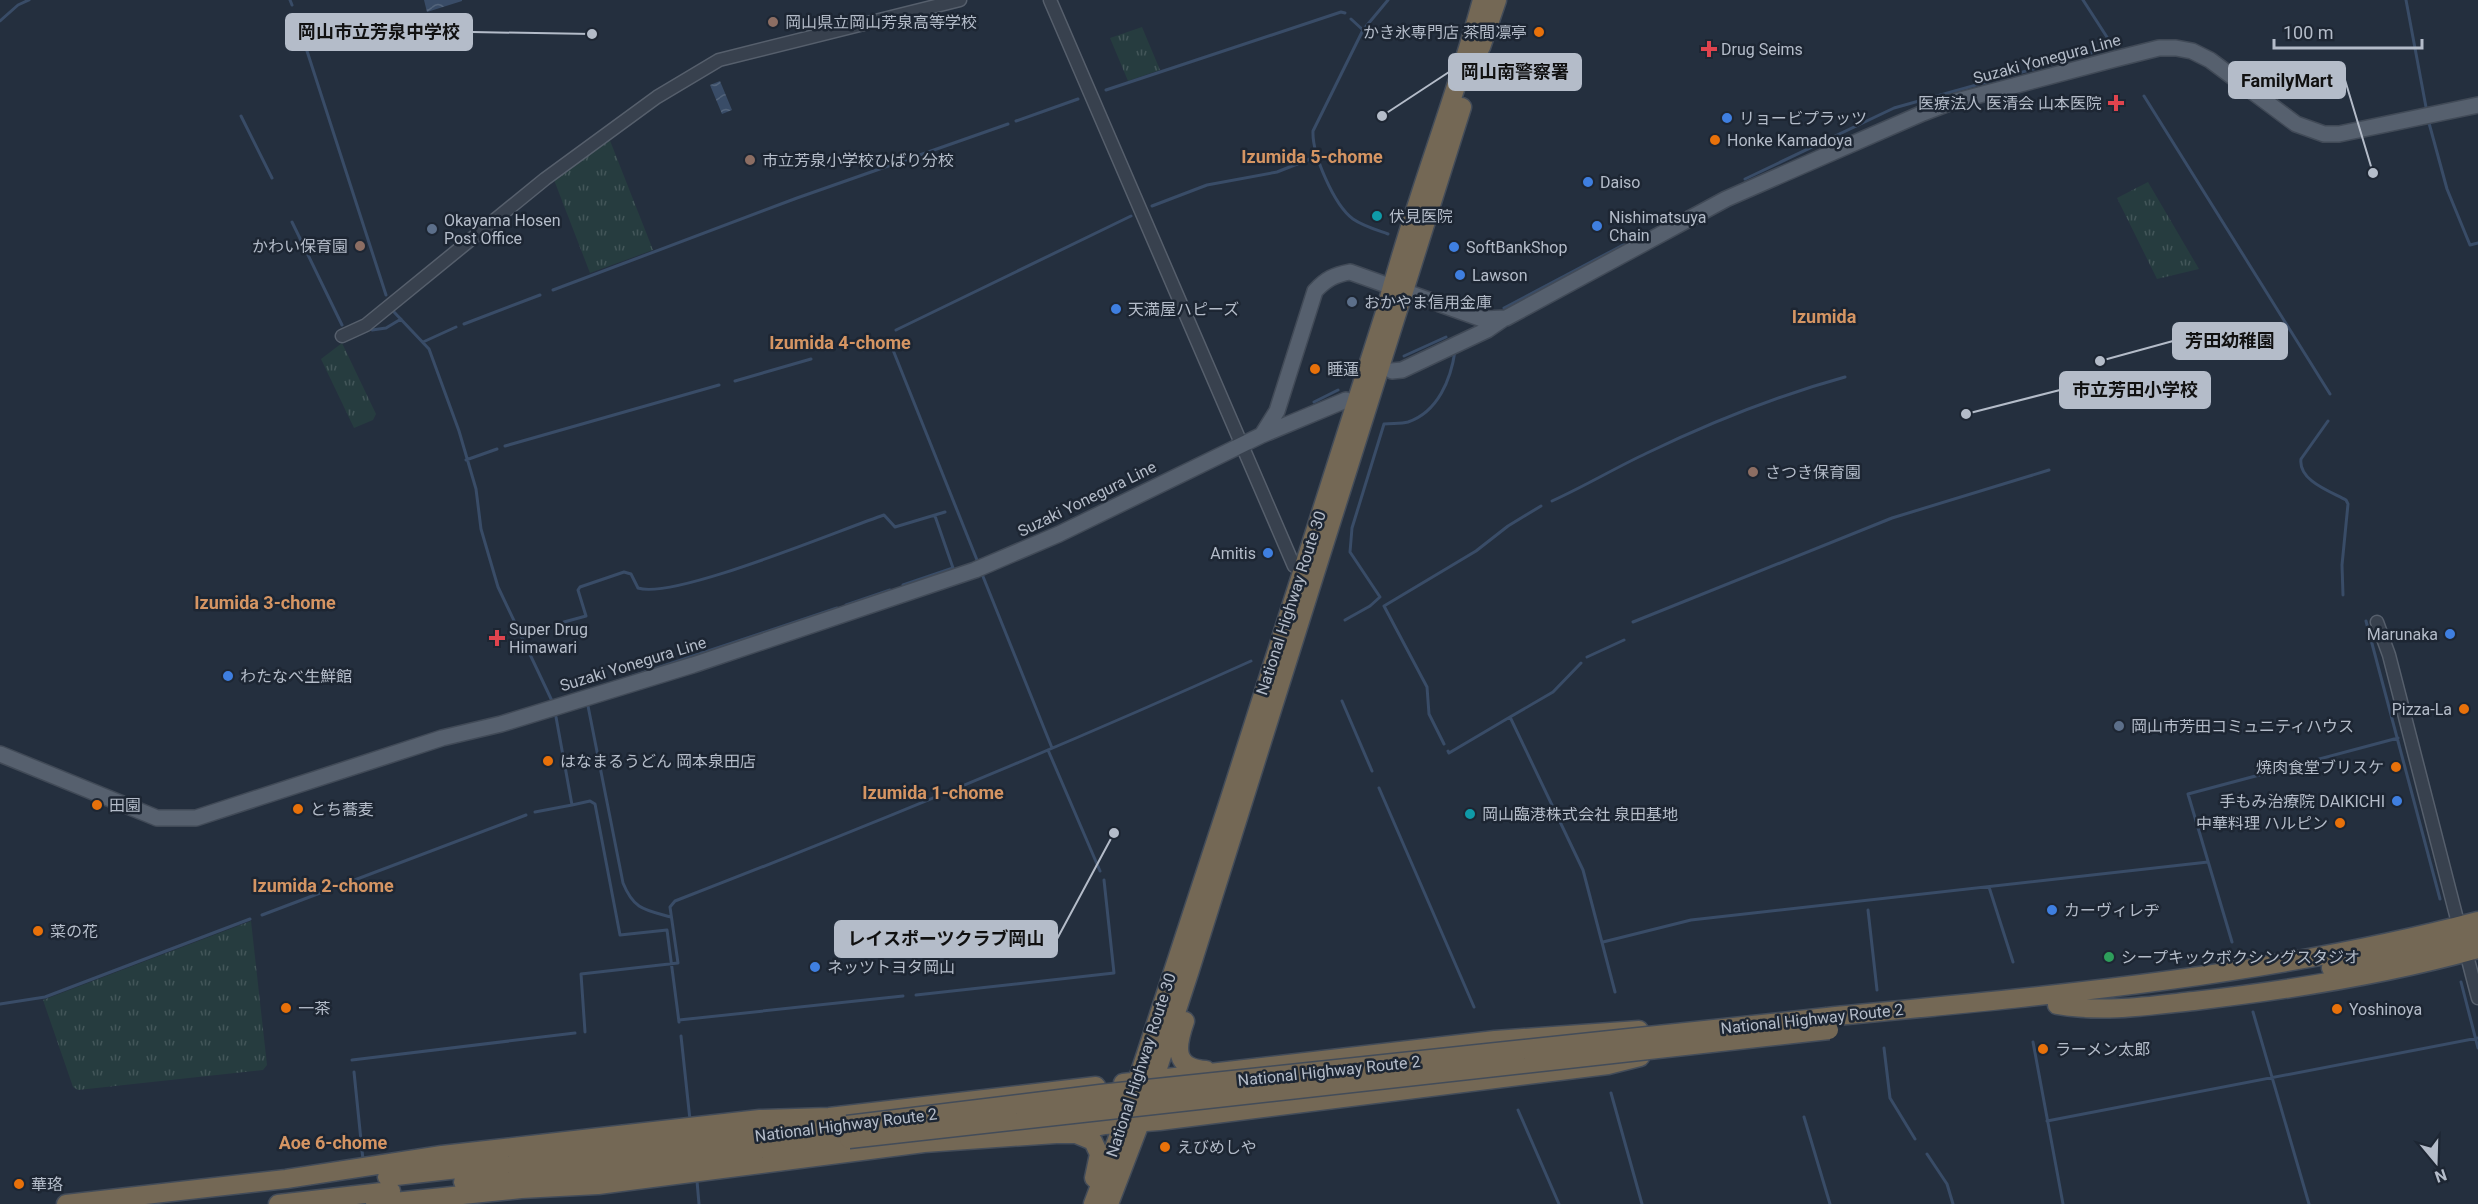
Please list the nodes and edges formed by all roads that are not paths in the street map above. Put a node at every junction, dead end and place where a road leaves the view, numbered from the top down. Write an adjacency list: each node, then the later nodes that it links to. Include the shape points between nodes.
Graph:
1 (960, 0): 8 (street, via 719,60 545,179 366,325)
2 (1050, 0): 12 (street)
3 (1482, 0): 6 (highway, National Highway Route 30)
4 (1497, 0): 6 (highway, National Highway Route 30)
5 (2478, 105): 7 (main road, Suzaki Yonegura Line, via 2324,134 2296,124 2203,56 2176,48 2159,48 1923,113 1726,199)
6 (1399, 290): 7 (main road, via 1482,319); 9 (highway, via 1409,315); 10 (highway, via 1374,312); 11 (main road, via 1350,272 1336,274 1315,291 1277,411); 16 (highway, National Highway Route 30)
7 (1503, 319): 9 (main road, Suzaki Yonegura Line, via 1402,370)
8 (342, 336)
9 (1392, 371): 22 (highway, via 1228,885 1206,945)
10 (1346, 400): 11 (main road, Suzaki Yonegura Line); 13 (highway)
11 (1262, 435): 12 (main road, Suzaki Yonegura Line)
12 (1242, 444): 13 (street); 15 (main road, Suzaki Yonegura Line, via 1059,534 975,570 693,665 501,724 442,738 196,818 157,819)
13 (1293, 566): 24 (highway, via 1181,923)
14 (2377, 622): 18 (street, via 2389,655)
15 (0, 754)
16 (1235, 803): 22 (highway, National Highway Route 30); 24 (highway, National Highway Route 30)
17 (2478, 913): 18 (highway)
18 (2457, 919): 27 (highway, via 2351,944 1929,999)
19 (2478, 921): 23 (highway, National Highway Route 2)
20 (2478, 934): 23 (highway, National Highway Route 2, via 2358,963)
21 (2472, 950): 25 (street); 26 (highway, via 2363,975 2253,994 2087,1011)
22 (1190, 970): 30 (highway, via 1196,990 1179,1042 1181,1058 1193,1069); 31 (highway, National Highway Route 30)
23 (2269, 972): 26 (highway, National Highway Route 2); 27 (highway, National Highway Route 2)
24 (1170, 975): 31 (highway, National Highway Route 30)
25 (2478, 998)
26 (2057, 1005): 28 (highway, National Highway Route 2)
27 (1870, 1013): 28 (highway, National Highway Route 2)
28 (1828, 1024): 29 (highway, National Highway Route 2, bridge)
29 (1689, 1038): 30 (highway, bridge, via 1627,1029); 32 (highway, bridge, via 1608,1065); 33 (highway, National Highway Route 2, bridge, via 1100,1095)
30 (1232, 1070): 31 (highway)
31 (1144, 1080): 32 (highway, National Highway Route 30); 37 (highway, via 829,1117 760,1119 442,1155)
32 (1131, 1123): 34 (highway); 45 (highway, National Highway Route 30); 46 (highway, National Highway Route 30)
33 (848, 1132): 35 (highway, National Highway Route 2); 36 (highway, National Highway Route 2)
34 (1056, 1134): 38 (highway, via 924,1143 598,1185); 44 (highway, via 1085,1136 1098,1147 1099,1162)
35 (747, 1151): 38 (highway, via 679,1166 561,1180); 39 (highway, National Highway Route 2)
36 (525, 1162): 37 (highway, via 502,1157); 39 (highway, National Highway Route 2)
37 (386, 1166): 40 (highway)
38 (521, 1189): 43 (highway)
39 (308, 1194): 41 (highway, National Highway Route 2); 42 (highway, National Highway Route 2)
40 (66, 1204)
41 (177, 1204)
42 (278, 1204)
43 (375, 1204)
44 (1086, 1204)
45 (1093, 1204)
46 (1109, 1204)

